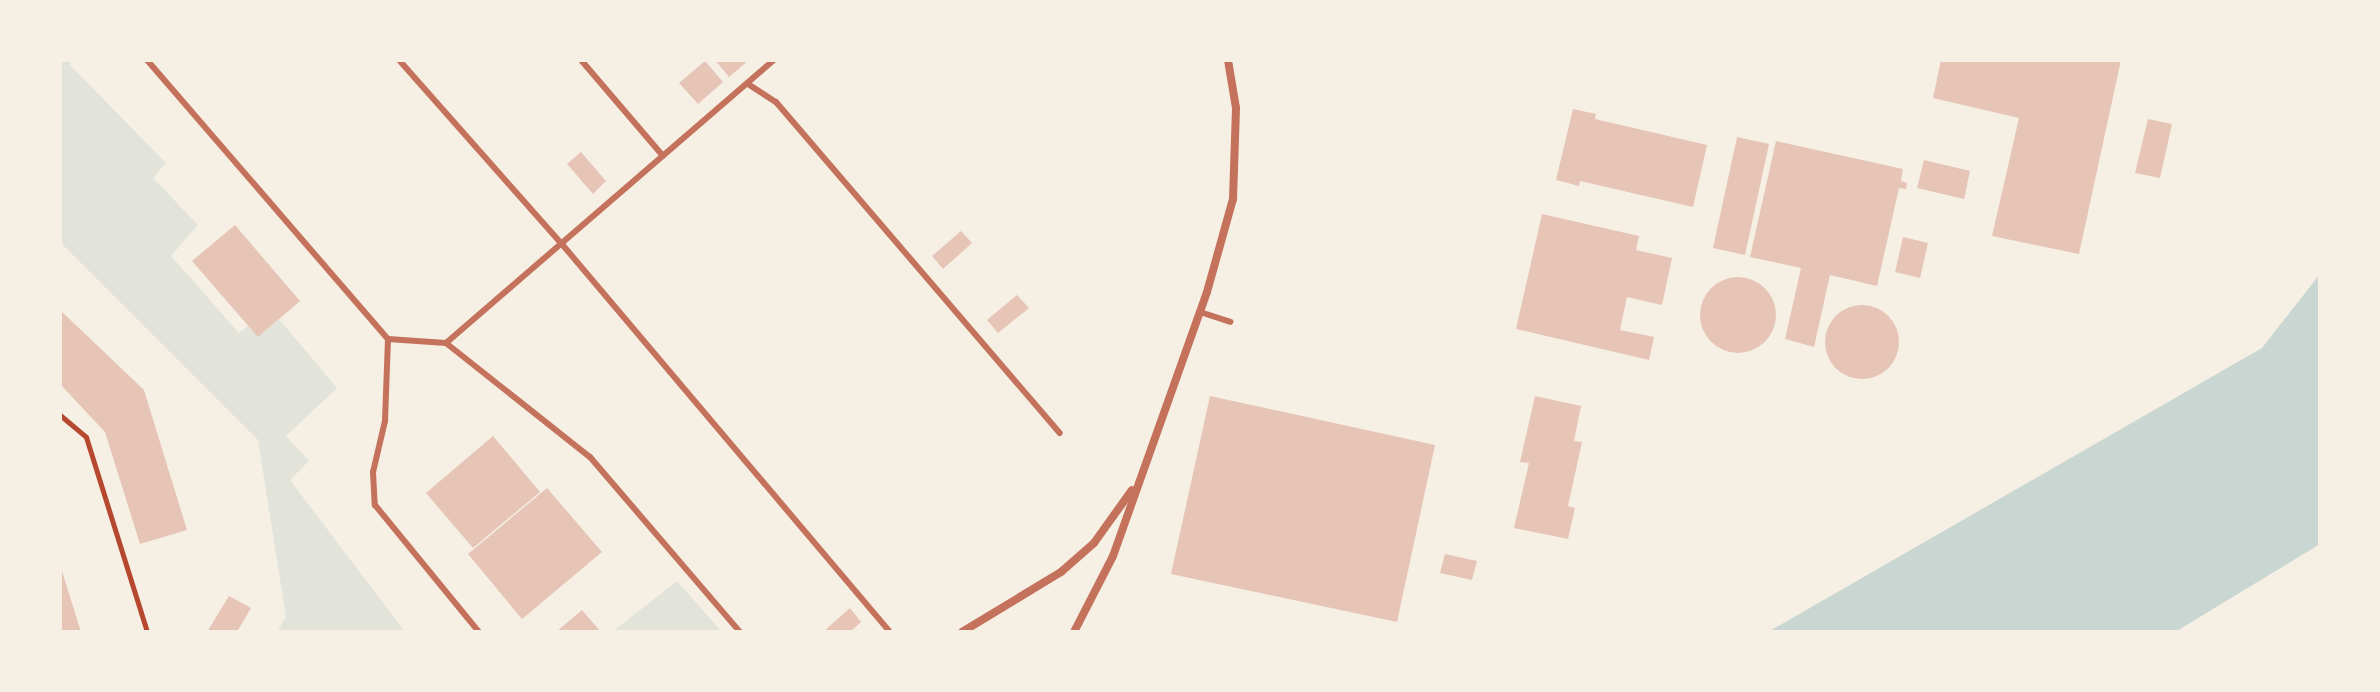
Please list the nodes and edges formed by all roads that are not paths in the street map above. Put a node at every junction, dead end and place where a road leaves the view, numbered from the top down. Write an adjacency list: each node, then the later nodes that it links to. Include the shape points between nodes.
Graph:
1 (147, 60): 11 (lane)
2 (399, 60): 8 (lane)
3 (581, 60): 7 (lane)
4 (774, 60): 6 (lane)
5 (1228, 60): 9 (street, via 1236,108 1233,199)
6 (748, 84): 7 (lane); 13 (lane, via 776,102)
7 (663, 156): 8 (lane)
8 (561, 243): 12 (lane); 17 (lane)
9 (1200, 312): 10 (lane); 14 (street)
10 (1230, 322)
11 (388, 339): 12 (lane); 15 (lane, via 385,421 373,472 375,505)
12 (446, 343): 16 (lane, via 590,457)
13 (1060, 433)
14 (1140, 480): 18 (street, via 1094,543 1061,572); 19 (street, via 1113,556)
15 (479, 632)
16 (740, 632)
17 (890, 632)
18 (962, 632)
19 (1074, 632)

